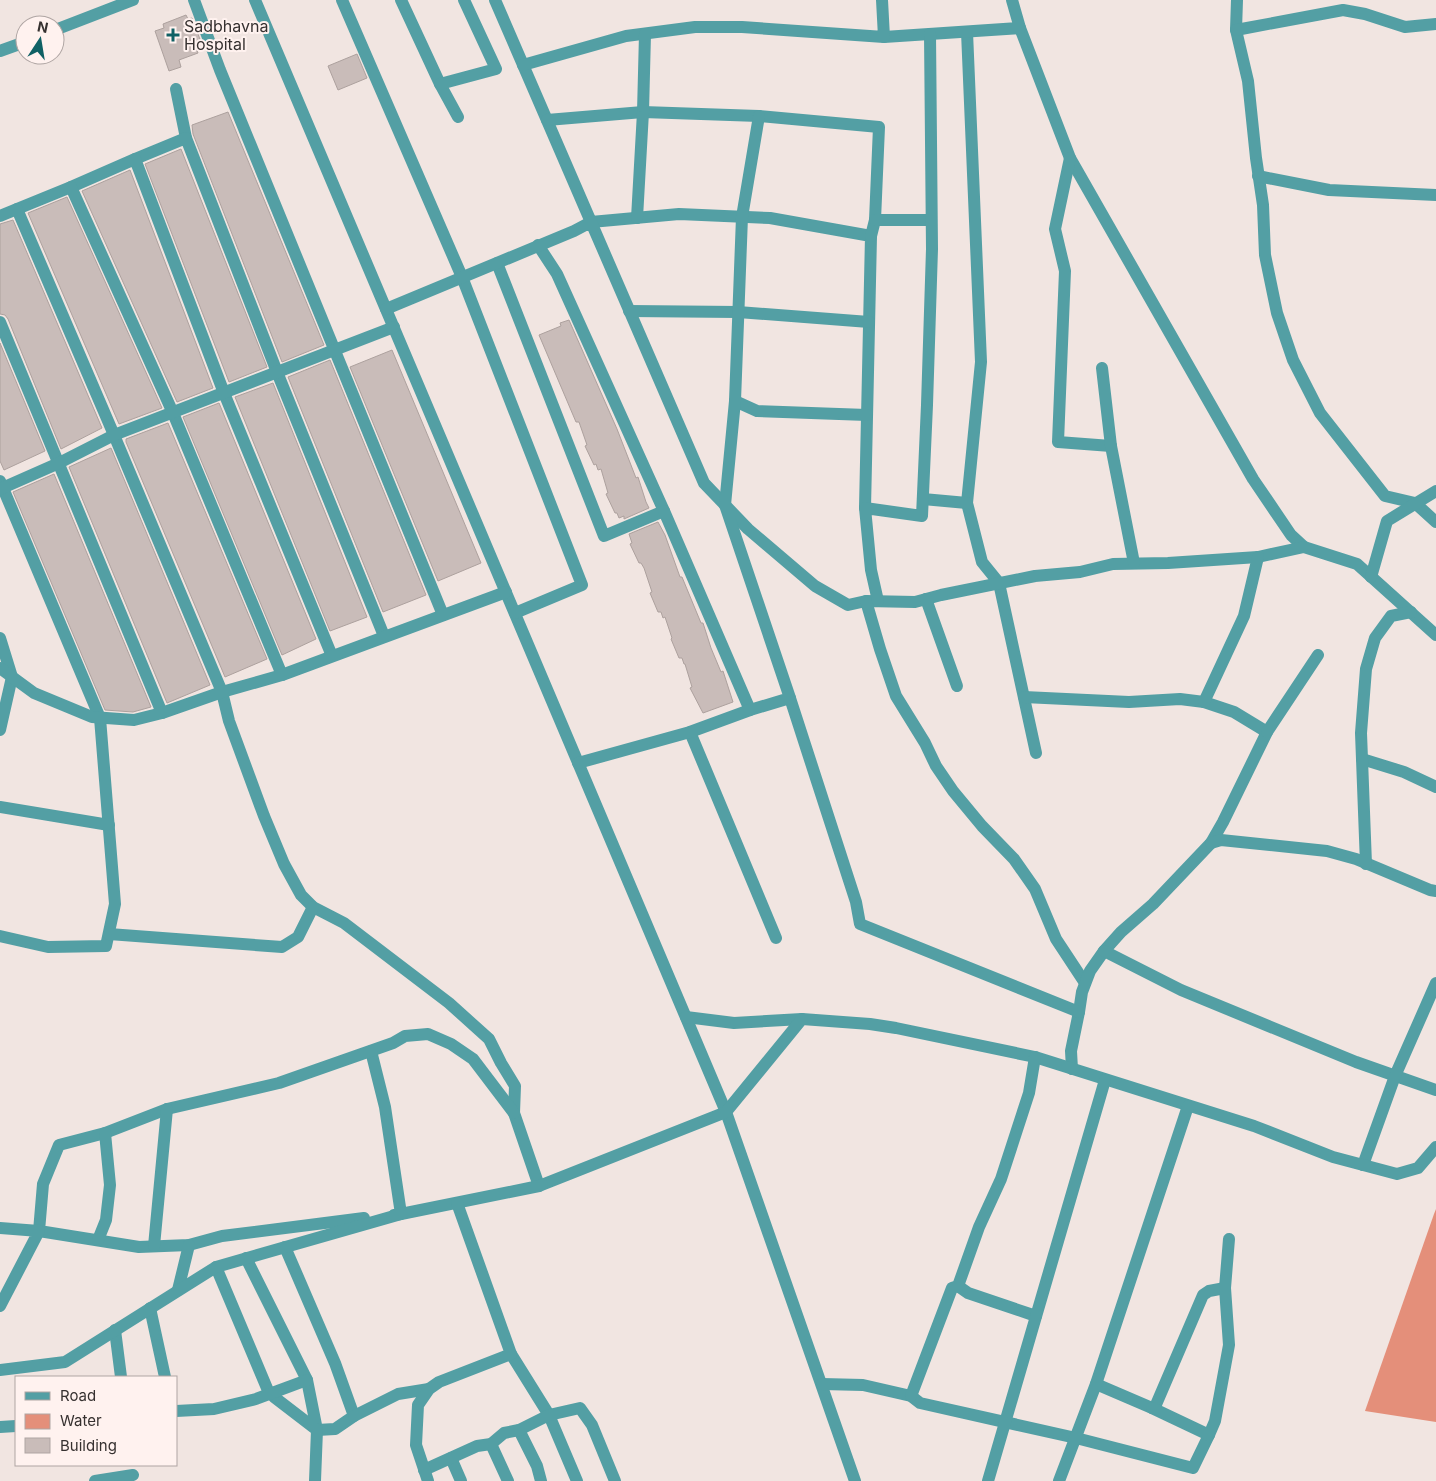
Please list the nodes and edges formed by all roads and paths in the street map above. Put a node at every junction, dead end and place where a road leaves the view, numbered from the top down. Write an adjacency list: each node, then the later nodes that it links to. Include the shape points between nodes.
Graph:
1 (133, 0): 12 (street)
2 (194, 0): 51 (street)
3 (256, 0): 45 (street)
4 (342, 0): 44 (street)
5 (401, 0): 22 (street)
6 (464, 0): 22 (street, via 496,69)
7 (495, 0): 21 (street)
8 (882, 0): 18 (street)
9 (1012, 0): 13 (street)
10 (1237, 0): 14 (street)
11 (1436, 24): 14 (street, via 1405,27 1343,10)
12 (65, 26)
13 (1020, 28): 15 (street); 29 (street)
14 (1236, 30): 31 (street, via 1248,81)
15 (967, 32): 17 (street); 64 (street, via 981,362)
16 (645, 34): 18 (street, via 694,27 742,27); 21 (street, via 626,36); 24 (street)
17 (930, 34): 18 (street); 39 (street)
18 (884, 37)
19 (15, 46): 20 (street)
20 (0, 51)
21 (523, 65): 27 (street)
22 (440, 84): 26 (street)
23 (176, 89): 28 (street)
24 (643, 112): 25 (street); 27 (street); 37 (street)
25 (759, 116): 36 (street); 38 (street, via 879,127)
26 (458, 117)
27 (547, 120): 40 (street)
28 (186, 138): 30 (street); 53 (street)
29 (1070, 158): 59 (street, via 1055,229 1066,271 1058,442); 70 (street, via 1253,479 1291,535)
30 (135, 159): 32 (street); 54 (street)
31 (1258, 176): 33 (street, via 1329,190); 65 (street, via 1265,255 1277,313 1293,360 1320,413 1385,496)
32 (71, 187): 34 (street); 56 (street)
33 (1436, 196)
34 (16, 209): 35 (street); 58 (street)
35 (0, 216)
36 (742, 217): 37 (street, via 679,214); 41 (street, via 770,218); 47 (street)
37 (637, 218): 40 (street)
38 (875, 220): 39 (street); 41 (street)
39 (932, 220): 63 (street)
40 (591, 222): 42 (street); 46 (street)
41 (871, 236): 49 (street)
42 (538, 246): 43 (street); 68 (street, via 557,274)
43 (497, 263): 44 (street); 68 (street, via 604,536)
44 (462, 277): 45 (street); 79 (street, via 582,585)
45 (386, 309): 50 (street)
46 (629, 311): 47 (street); 66 (street, via 704,483)
47 (738, 312): 49 (street); 55 (street)
48 (0, 322): 60 (street)
49 (869, 322): 57 (street)
50 (394, 327): 51 (street); 75 (street)
51 (335, 350): 53 (street); 80 (street)
52 (1102, 368): 59 (street)
53 (278, 372): 54 (street); 82 (street)
54 (224, 393): 56 (street); 85 (street)
55 (735, 401): 57 (street, via 757,411); 66 (street)
56 (173, 412): 58 (street); 87 (street)
57 (867, 415): 67 (street)
58 (114, 435): 60 (street); 90 (street)
59 (1111, 446): 72 (street)
60 (59, 463): 61 (street); 95 (street)
61 (1, 486): 96 (street)
62 (1436, 491): 65 (street)
63 (923, 499): 64 (street); 67 (street, via 922,516)
64 (967, 503): 74 (street, via 982,562)
65 (1415, 503): 69 (street); 73 (street, via 1387,521)
66 (725, 504): 77 (street, via 748,529 815,586 848,605); 92 (street)
67 (865, 508): 77 (street)
68 (664, 511): 94 (street)
69 (1436, 522)
70 (1304, 548): 71 (street); 73 (street, via 1357,564)
71 (1258, 557): 72 (street); 93 (street, via 1244,616)
72 (1134, 563): 74 (street)
73 (1371, 577): 78 (street)
74 (999, 583): 76 (street); 91 (street)
75 (506, 592): 79 (street); 80 (street)
76 (926, 599): 77 (street, via 915,602); 89 (street)
77 (872, 601): 114 (street, via 880,649 896,696 953,791 1014,858 1035,889 1056,939)
78 (1411, 612): 81 (street); 101 (street, via 1390,616 1375,638 1366,669)
79 (515, 613): 102 (street)
80 (443, 615): 82 (street)
81 (1436, 635)
82 (384, 636): 85 (street)
83 (0, 638): 88 (street)
84 (1318, 655): 99 (street)
85 (332, 656): 87 (street)
86 (0, 668): 88 (street)
87 (282, 675): 90 (street)
88 (12, 677): 96 (street, via 34,692); 97 (street)
89 (956, 686)
90 (222, 692): 95 (street); 109 (street, via 229,721 270,832 301,895)
91 (1024, 697): 93 (street); 100 (street)
92 (790, 698): 94 (street); 116 (street, via 856,902 860,924)
93 (1204, 702): 99 (street, via 1234,712)
94 (750, 710): 98 (street)
95 (162, 713): 96 (street, via 134,720)
96 (100, 718): 105 (street)
97 (0, 730)
98 (690, 732): 102 (street); 112 (street)
99 (1267, 732): 106 (street)
100 (1036, 753)
101 (1362, 759): 103 (street, via 1404,772); 107 (street)
102 (578, 763): 117 (street)
103 (1436, 787)
104 (0, 807): 105 (street)
105 (109, 825): 110 (street, via 115,904)
106 (1211, 843): 107 (street, via 1221,840 1327,851); 113 (street)
107 (1366, 864): 108 (street)
108 (1436, 891)
109 (314, 907): 110 (street, via 298,937 282,947); 128 (street, via 344,923 449,1003 489,1039 515,1086)
110 (109, 934): 111 (street, via 106,946 67,947 48,947)
111 (0, 936)
112 (776, 938)
113 (1104, 951): 114 (street); 122 (street, via 1181,990)
114 (1085, 983): 116 (street)
115 (1436, 983): 122 (street)
116 (1079, 1012): 121 (street, via 1071,1051)
117 (686, 1017): 118 (street, via 734,1023); 127 (street)
118 (802, 1019): 120 (street, via 896,1028); 127 (street)
119 (370, 1051): 126 (street, via 279,1083); 128 (street, via 404,1036 428,1034 452,1044 473,1059); 134 (street, via 385,1108)
120 (1035, 1057): 121 (street); 144 (street, via 1029,1093 1001,1178)
121 (1072, 1069): 123 (street)
122 (1395, 1076): 124 (street); 131 (street)
123 (1106, 1080): 125 (street); 149 (street)
124 (1436, 1090)
125 (1188, 1106): 131 (street); 157 (street)
126 (167, 1109): 129 (street); 140 (street)
127 (726, 1112): 132 (street); 156 (street)
128 (514, 1113): 132 (street)
129 (104, 1133): 136 (street, via 59,1145 43,1184); 138 (street, via 110,1185 106,1220)
130 (1436, 1147): 131 (street, via 1418,1168 1397,1174)
131 (1364, 1165)
132 (539, 1186): 133 (street)
133 (457, 1203): 134 (street); 151 (street)
134 (401, 1214): 139 (street, via 222,1236); 141 (street)
135 (0, 1228): 136 (street)
136 (39, 1231): 138 (street); 147 (street)
137 (1229, 1239): 145 (street)
138 (98, 1240): 140 (street)
139 (189, 1245): 140 (street); 146 (street)
140 (154, 1246)
141 (285, 1247): 142 (street); 164 (street)
142 (246, 1258): 143 (street); 155 (street)
143 (216, 1267): 146 (street); 159 (street)
144 (958, 1286): 149 (street, via 968,1293); 160 (street, via 952,1288)
145 (1225, 1288): 161 (street, via 1203,1295); 170 (street, via 1229,1345 1215,1421)
146 (178, 1290): 148 (street)
147 (0, 1306)
148 (150, 1308): 150 (street); 154 (street)
149 (1036, 1316): 165 (street)
150 (115, 1330): 152 (street, via 65,1362); 153 (street)
151 (511, 1354): 158 (street, via 439,1382); 163 (street)
152 (0, 1370)
153 (121, 1376)
154 (165, 1376)
155 (307, 1380): 159 (street); 168 (street)
156 (822, 1384): 160 (street, via 863,1385); 183 (street)
157 (1096, 1384): 161 (street); 171 (street)
158 (429, 1389): 164 (street, via 398,1394); 175 (street, via 418,1405 416,1445)
159 (272, 1395): 162 (street, via 214,1409); 168 (street)
160 (910, 1396): 165 (street, via 920,1403)
161 (1152, 1408): 170 (street)
162 (178, 1411)
163 (549, 1415): 169 (street); 181 (street); 182 (street, via 580,1408 592,1425)
164 (354, 1416): 168 (street, via 335,1429)
165 (1005, 1423): 171 (street); 184 (street)
166 (15, 1426): 167 (street)
167 (0, 1427)
168 (317, 1430): 177 (street)
169 (519, 1430): 172 (street, via 504,1433); 180 (street, via 537,1466)
170 (1209, 1435): 171 (street, via 1193,1468)
171 (1076, 1438): 185 (street)
172 (492, 1444): 173 (street, via 477,1446); 179 (street)
173 (451, 1458): 175 (street); 178 (street)
174 (133, 1474): 176 (street)
175 (426, 1476)
176 (95, 1481)
177 (315, 1481)
178 (461, 1481)
179 (508, 1481)
180 (540, 1481)
181 (577, 1481)
182 (615, 1481)
183 (856, 1481)
184 (988, 1481)
185 (1059, 1481)

